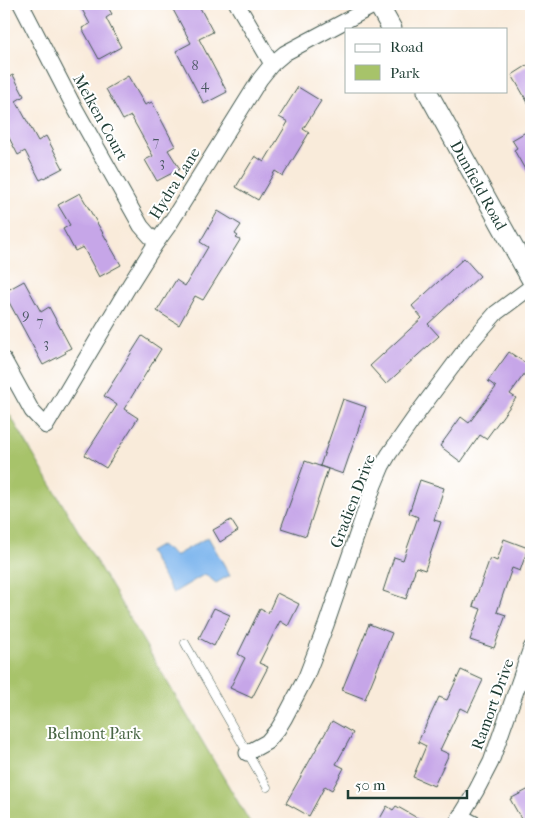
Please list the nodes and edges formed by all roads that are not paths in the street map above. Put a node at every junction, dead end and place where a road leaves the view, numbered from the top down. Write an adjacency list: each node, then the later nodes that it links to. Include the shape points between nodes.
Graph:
1 (21, 4): 7 (street, Melken Court, via 141,226)
2 (237, 4): 5 (street)
3 (378, 4): 4 (street); 5 (street, Hydra Lane, via 285,53)
4 (391, 28)
5 (272, 64): 7 (street, Hydra Lane)
6 (428, 92): 8 (street, Dunfield Road)
7 (156, 243): 10 (street, Hydra Lane, via 46,426 32,411)
8 (531, 279)
9 (531, 287): 13 (street, Gradien Drive, via 489,320 389,454 374,485 306,677 278,728 266,742)
10 (4, 360)
11 (185, 643): 13 (lane)
12 (531, 648): 15 (street, Ramort Drive, via 491,762)
13 (248, 753): 14 (lane)
14 (267, 787)
15 (458, 820): 16 (street)
16 (475, 824)

